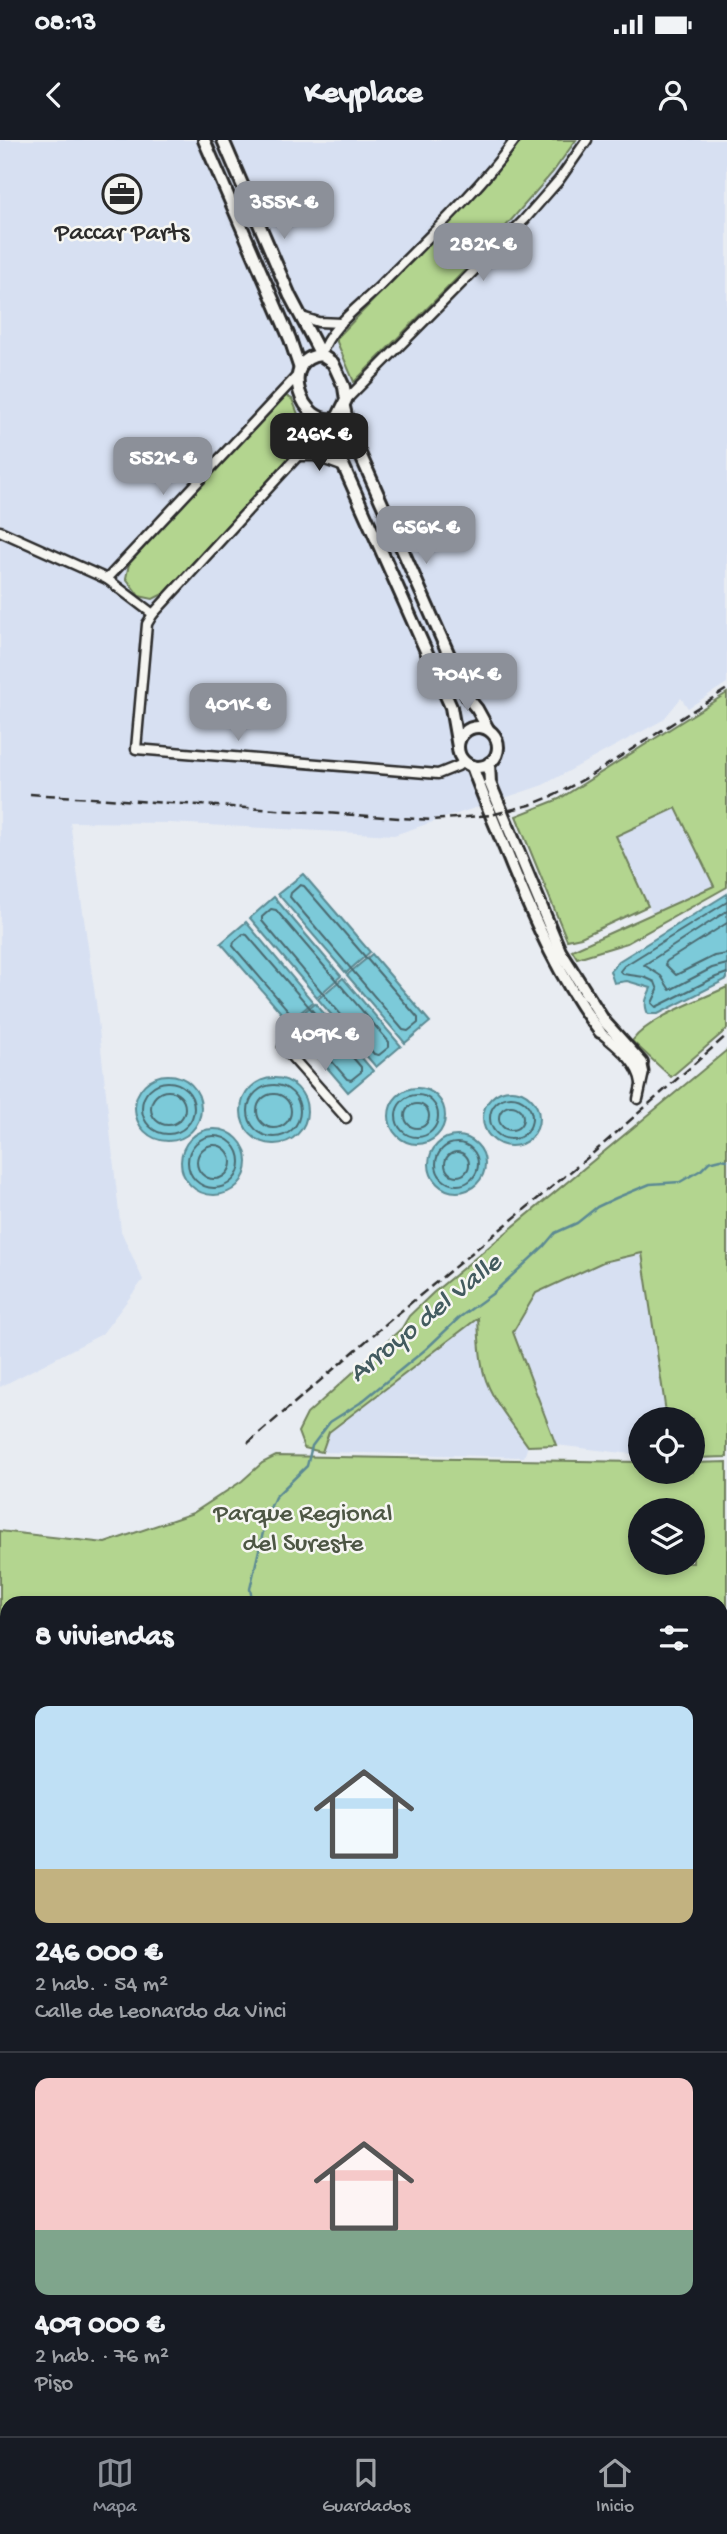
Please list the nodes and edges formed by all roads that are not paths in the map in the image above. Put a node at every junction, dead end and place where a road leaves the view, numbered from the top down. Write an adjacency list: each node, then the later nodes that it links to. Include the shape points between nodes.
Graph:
1 (204, 140): 8 (main road, via 290,339)
2 (223, 140): 5 (main road)
3 (514, 140): 6 (street)
4 (587, 140): 9 (street, via 524,220)
5 (302, 317): 6 (street); 7 (main road)
6 (341, 324): 7 (street)
7 (321, 355): 8 (main road, via 312,355); 9 (main road, via 333,363 344,387)
8 (298, 372): 10 (main road, via 306,406); 14 (street)
9 (345, 403): 10 (main road, via 337,418); 16 (main road, via 349,429 407,562 468,698)
10 (322, 420): 11 (street, via 317,435); 12 (main road)
11 (299, 456): 12 (street, via 314,456); 15 (street)
12 (344, 467): 17 (main road, via 451,707)
13 (0, 531): 14 (street)
14 (107, 579): 15 (street)
15 (153, 614): 19 (street, via 147,624 136,748 438,774)
16 (488, 729): 17 (main road, via 470,728); 18 (main road, via 498,743 497,754)
17 (458, 747): 19 (main road)
18 (489, 763): 19 (main road); 22 (main road, via 490,783 560,951 604,1021)
19 (468, 764): 20 (main road, via 552,956)
20 (600, 1032): 23 (street, via 634,1065)
21 (283, 1047): 25 (street)
22 (642, 1063): 23 (street)
23 (641, 1083): 24 (street)
24 (638, 1100)
25 (346, 1118)

